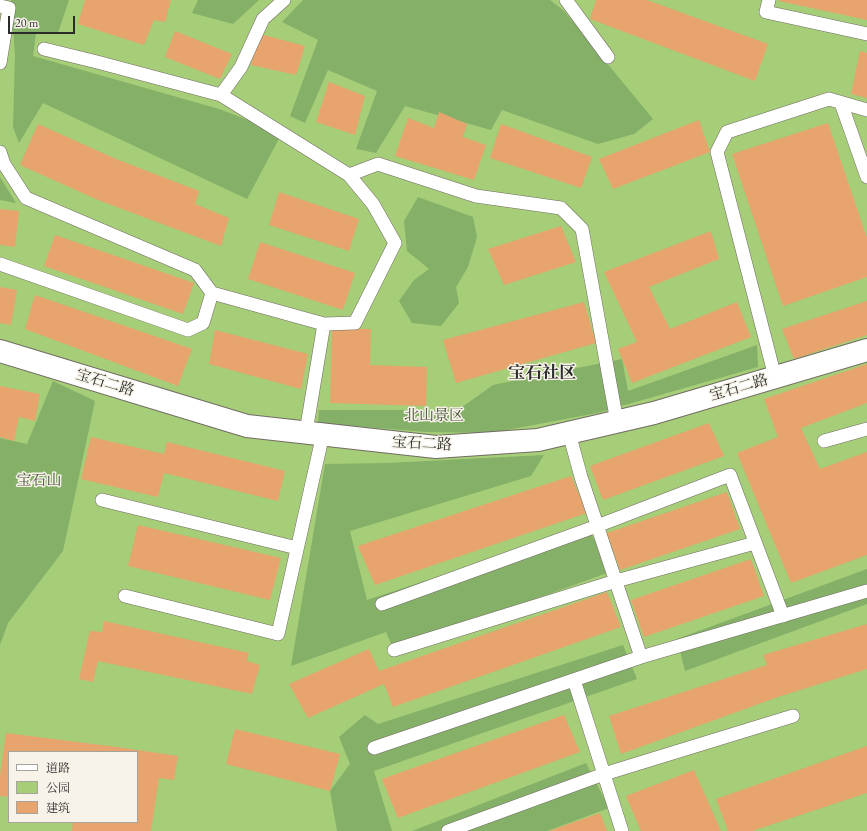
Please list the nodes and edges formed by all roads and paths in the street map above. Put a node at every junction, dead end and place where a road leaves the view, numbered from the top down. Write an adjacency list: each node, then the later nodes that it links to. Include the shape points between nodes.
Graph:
1 (284, 0): 9 (lane, via 263,19 241,67)
2 (566, 0): 7 (lane)
3 (769, 0): 5 (lane, via 766,12)
4 (0, 6): 8 (lane, via 9,8)
5 (867, 34)
6 (44, 49): 9 (lane)
7 (608, 57)
8 (0, 63)
9 (221, 95): 13 (lane)
10 (841, 103): 11 (lane); 14 (lane); 20 (lane, via 829,99 727,132 717,152)
11 (867, 110)
12 (0, 152): 16 (lane, via 4,164 26,198 195,270)
13 (349, 175): 17 (lane, via 373,204 395,243 355,323); 21 (lane, via 378,164 476,196 561,208 582,229)
14 (867, 177)
15 (0, 264): 16 (lane, via 188,330 203,324)
16 (212, 293): 17 (lane)
17 (324, 324): 23 (lane)
18 (867, 350): 20 (street, 宝石二路)
19 (0, 351): 23 (street, 宝石二路, via 247,426)
20 (775, 378): 21 (street, 宝石二路)
21 (617, 422): 24 (street, 宝石二路)
22 (867, 429): 25 (lane)
23 (314, 433): 24 (street, 宝石二路, via 436,447 538,440); 29 (lane)
24 (569, 433): 27 (lane)
25 (824, 441)
26 (102, 500): 29 (lane)
27 (597, 526): 28 (lane, via 730,475); 30 (lane); 33 (lane)
28 (755, 543): 30 (lane); 34 (lane)
29 (297, 548): 32 (lane, via 278,634)
30 (616, 581): 35 (lane); 36 (lane)
31 (867, 591): 34 (lane)
32 (125, 596)
33 (382, 604)
34 (783, 616): 36 (lane)
35 (394, 650)
36 (641, 657): 37 (lane)
37 (574, 680): 39 (lane); 40 (lane)
38 (793, 716): 40 (lane)
39 (374, 748)
40 (604, 774): 41 (lane); 42 (lane)
41 (448, 831)
42 (622, 831)

